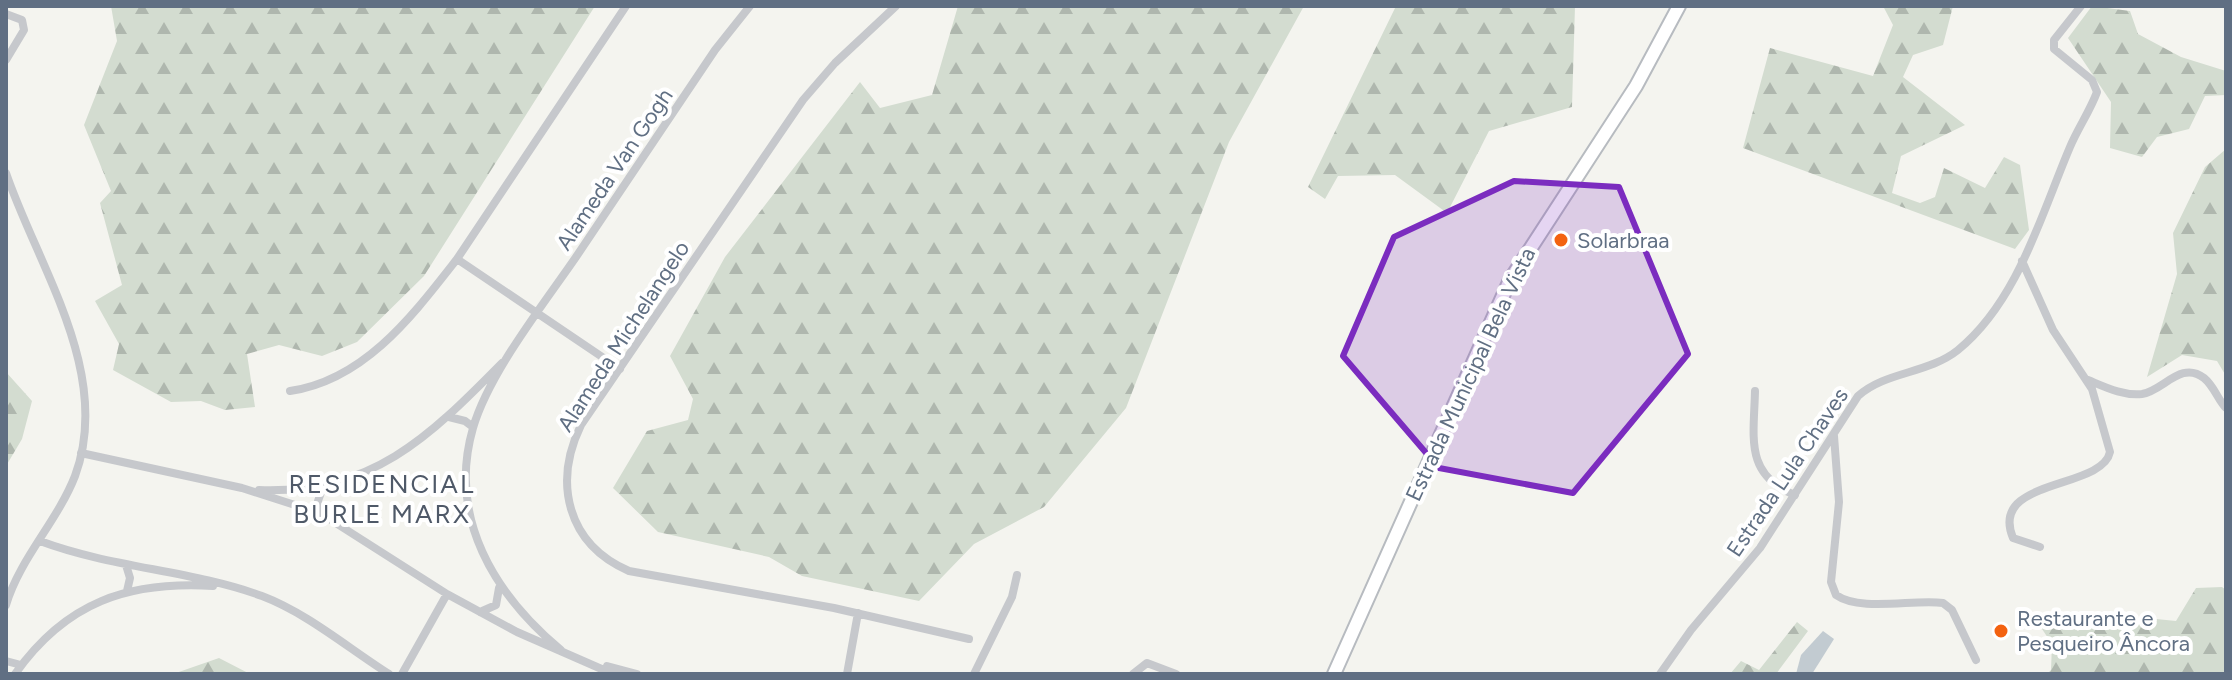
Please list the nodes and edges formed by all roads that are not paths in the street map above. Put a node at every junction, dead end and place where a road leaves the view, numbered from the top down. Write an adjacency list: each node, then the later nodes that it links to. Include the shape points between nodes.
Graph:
1 (626, 6): 9 (street)
2 (750, 6): 11 (street, Alameda Van Gogh)
3 (896, 6): 13 (street, Alameda Michelangelo, via 803,100)
4 (1679, 6): 52 (main road, Estrada Municipal Bela Vista, via 1636,86 1510,280)
5 (2081, 6): 10 (street, Estrada Lula Chaves, via 2054,40 2054,49 2092,80 2097,92)
6 (6, 14): 7 (street, via 22,20 24,30)
7 (6, 60)
8 (6, 173): 21 (street, via 78,358 84,405)
9 (457, 259): 11 (street); 15 (street, via 375,351 325,383)
10 (2022, 261): 14 (street, via 2053,330); 20 (street, Estrada Lula Chaves, via 1974,335 1944,359 1864,391)
11 (538, 313): 12 (street, Alameda Van Gogh); 13 (street)
12 (511, 354): 18 (street); 19 (street)
13 (620, 369): 36 (street, Alameda Michelangelo, via 581,425 568,459 569,506 588,544 629,571)
14 (2087, 380): 17 (street, via 2143,394 2175,376 2193,373 2207,381); 27 (street, via 2110,457 2093,470 2030,494 2015,507 2013,538)
15 (290, 391)
16 (1755, 391): 24 (street, via 1757,465 1771,484)
17 (2226, 408)
18 (449, 417): 19 (street); 22 (street, via 383,465)
19 (473, 427): 31 (street, via 467,498 479,548)
20 (1834, 436): 24 (street, Estrada Lula Chaves); 40 (street, via 1839,502 1831,582 1836,595 1859,601 1943,603 1952,610)
21 (81, 453): 23 (street); 26 (street, via 66,498)
22 (323, 487): 23 (street); 25 (street)
23 (242, 488): 25 (street)
24 (1795, 495): 53 (street, Estrada Lula Chaves, via 1749,563)
25 (320, 513): 33 (street)
26 (40, 541): 28 (street); 34 (street)
27 (2040, 547)
28 (126, 565): 30 (street); 32 (street)
29 (1017, 575): 49 (street, via 1012,597)
30 (230, 587): 32 (street, via 172,584); 44 (street, via 277,603)
31 (499, 587): 35 (street, via 496,605); 38 (street)
32 (127, 591): 42 (street, via 68,619)
33 (447, 594): 35 (street); 45 (street)
34 (6, 605)
35 (479, 612): 38 (street)
36 (858, 613): 37 (street, Alameda Michelangelo); 48 (street)
37 (969, 639)
38 (561, 650): 39 (street)
39 (583, 660): 46 (street); 47 (street)
40 (1976, 660)
41 (6, 661): 42 (street)
42 (21, 665): 43 (street)
43 (15, 674)
44 (389, 674)
45 (402, 674)
46 (613, 674)
47 (637, 674)
48 (847, 674)
49 (974, 674)
50 (1133, 674): 51 (street, via 1142,664 1152,663)
51 (1176, 674)
52 (1334, 674)
53 (1660, 674)

